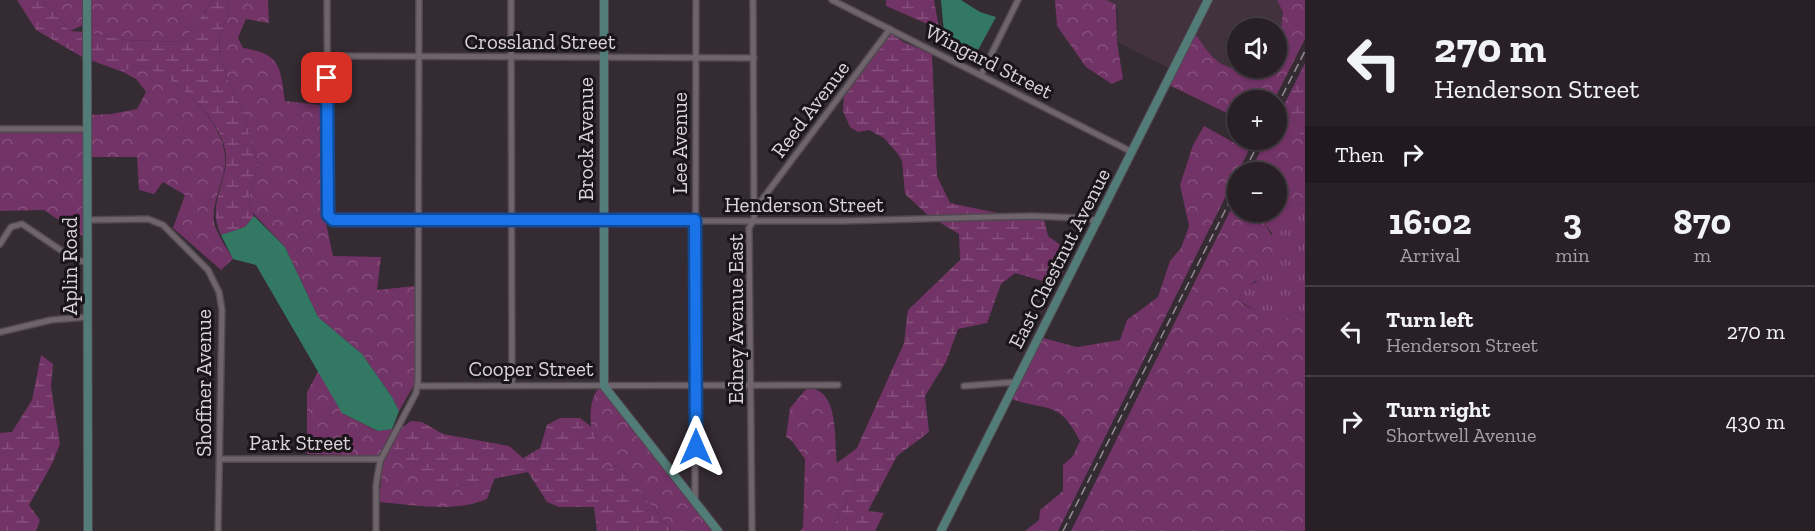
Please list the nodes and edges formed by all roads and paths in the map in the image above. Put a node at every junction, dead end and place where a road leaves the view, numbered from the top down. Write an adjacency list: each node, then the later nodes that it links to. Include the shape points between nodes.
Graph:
1 (87, 0): 20 (street, Aplin Road)
2 (327, 0): 12 (street)
3 (419, 0): 13 (street)
4 (511, 0): 14 (street)
5 (604, 0): 15 (street, Brock Avenue)
6 (696, 0): 16 (street, Lee Avenue)
7 (753, 0): 17 (street, Edney Avenue East)
8 (832, 0): 11 (street, Wingard Street)
9 (1018, 0): 18 (street)
10 (1208, 0): 21 (street, East Chestnut Avenue)
11 (890, 29): 18 (street, Wingard Street); 22 (street, Reed Avenue)
12 (327, 56): 13 (street, Crossland Street); 26 (street, Henderson Street, via 329,218)
13 (419, 57): 14 (street, Crossland Street); 26 (street)
14 (511, 57): 15 (street, Crossland Street); 29 (street)
15 (604, 57): 16 (street, Crossland Street); 27 (street, Brock Avenue)
16 (696, 57): 17 (street, Crossland Street); 24 (street, Lee Avenue)
17 (754, 58): 22 (street, Edney Avenue East)
18 (981, 75): 21 (street, Wingard Street)
19 (0, 129): 20 (street)
20 (87, 129): 23 (street, Aplin Road)
21 (1132, 152): 28 (street, East Chestnut Avenue)
22 (754, 206): 25 (street, Edney Avenue East)
23 (87, 220): 31 (street, Aplin Road); 42 (street, Shoffner Avenue, via 148,219 160,223 204,265 219,292 222,310)
24 (695, 220): 25 (street, Henderson Street); 27 (street, Henderson Street); 36 (street, Lee Avenue)
25 (754, 220): 28 (street, Henderson Street, via 904,221 1031,216); 35 (street, Edney Avenue East, via 748,228)
26 (419, 221): 29 (street, Henderson Street); 38 (street)
27 (603, 221): 29 (street, Henderson Street); 40 (street, Brock Avenue)
28 (1098, 221): 34 (street, East Chestnut Avenue)
29 (512, 222): 39 (street)
30 (0, 244): 31 (street, via 11,227 22,224 74,260)
31 (88, 263): 32 (street, Aplin Road)
32 (88, 317): 33 (street, via 51,320); 45 (street, Aplin Road)
33 (0, 332)
34 (1017, 381): 41 (street); 50 (street, East Chestnut Avenue)
35 (750, 384): 36 (street); 37 (street); 49 (street, Edney Avenue East)
36 (696, 385): 40 (street); 44 (street, Lee Avenue)
37 (838, 385)
38 (417, 386): 39 (street, Cooper Street); 43 (street)
39 (512, 386): 40 (street, Cooper Street)
40 (604, 386): 44 (street, Cooper Street)
41 (964, 386)
42 (220, 459): 43 (street, Park Street); 46 (street, Shoffner Avenue)
43 (381, 459): 47 (street, via 376,485)
44 (695, 501): 48 (street, Cooper Street)
45 (88, 531)
46 (218, 531)
47 (376, 531)
48 (718, 531)
49 (752, 531)
50 (941, 531)

